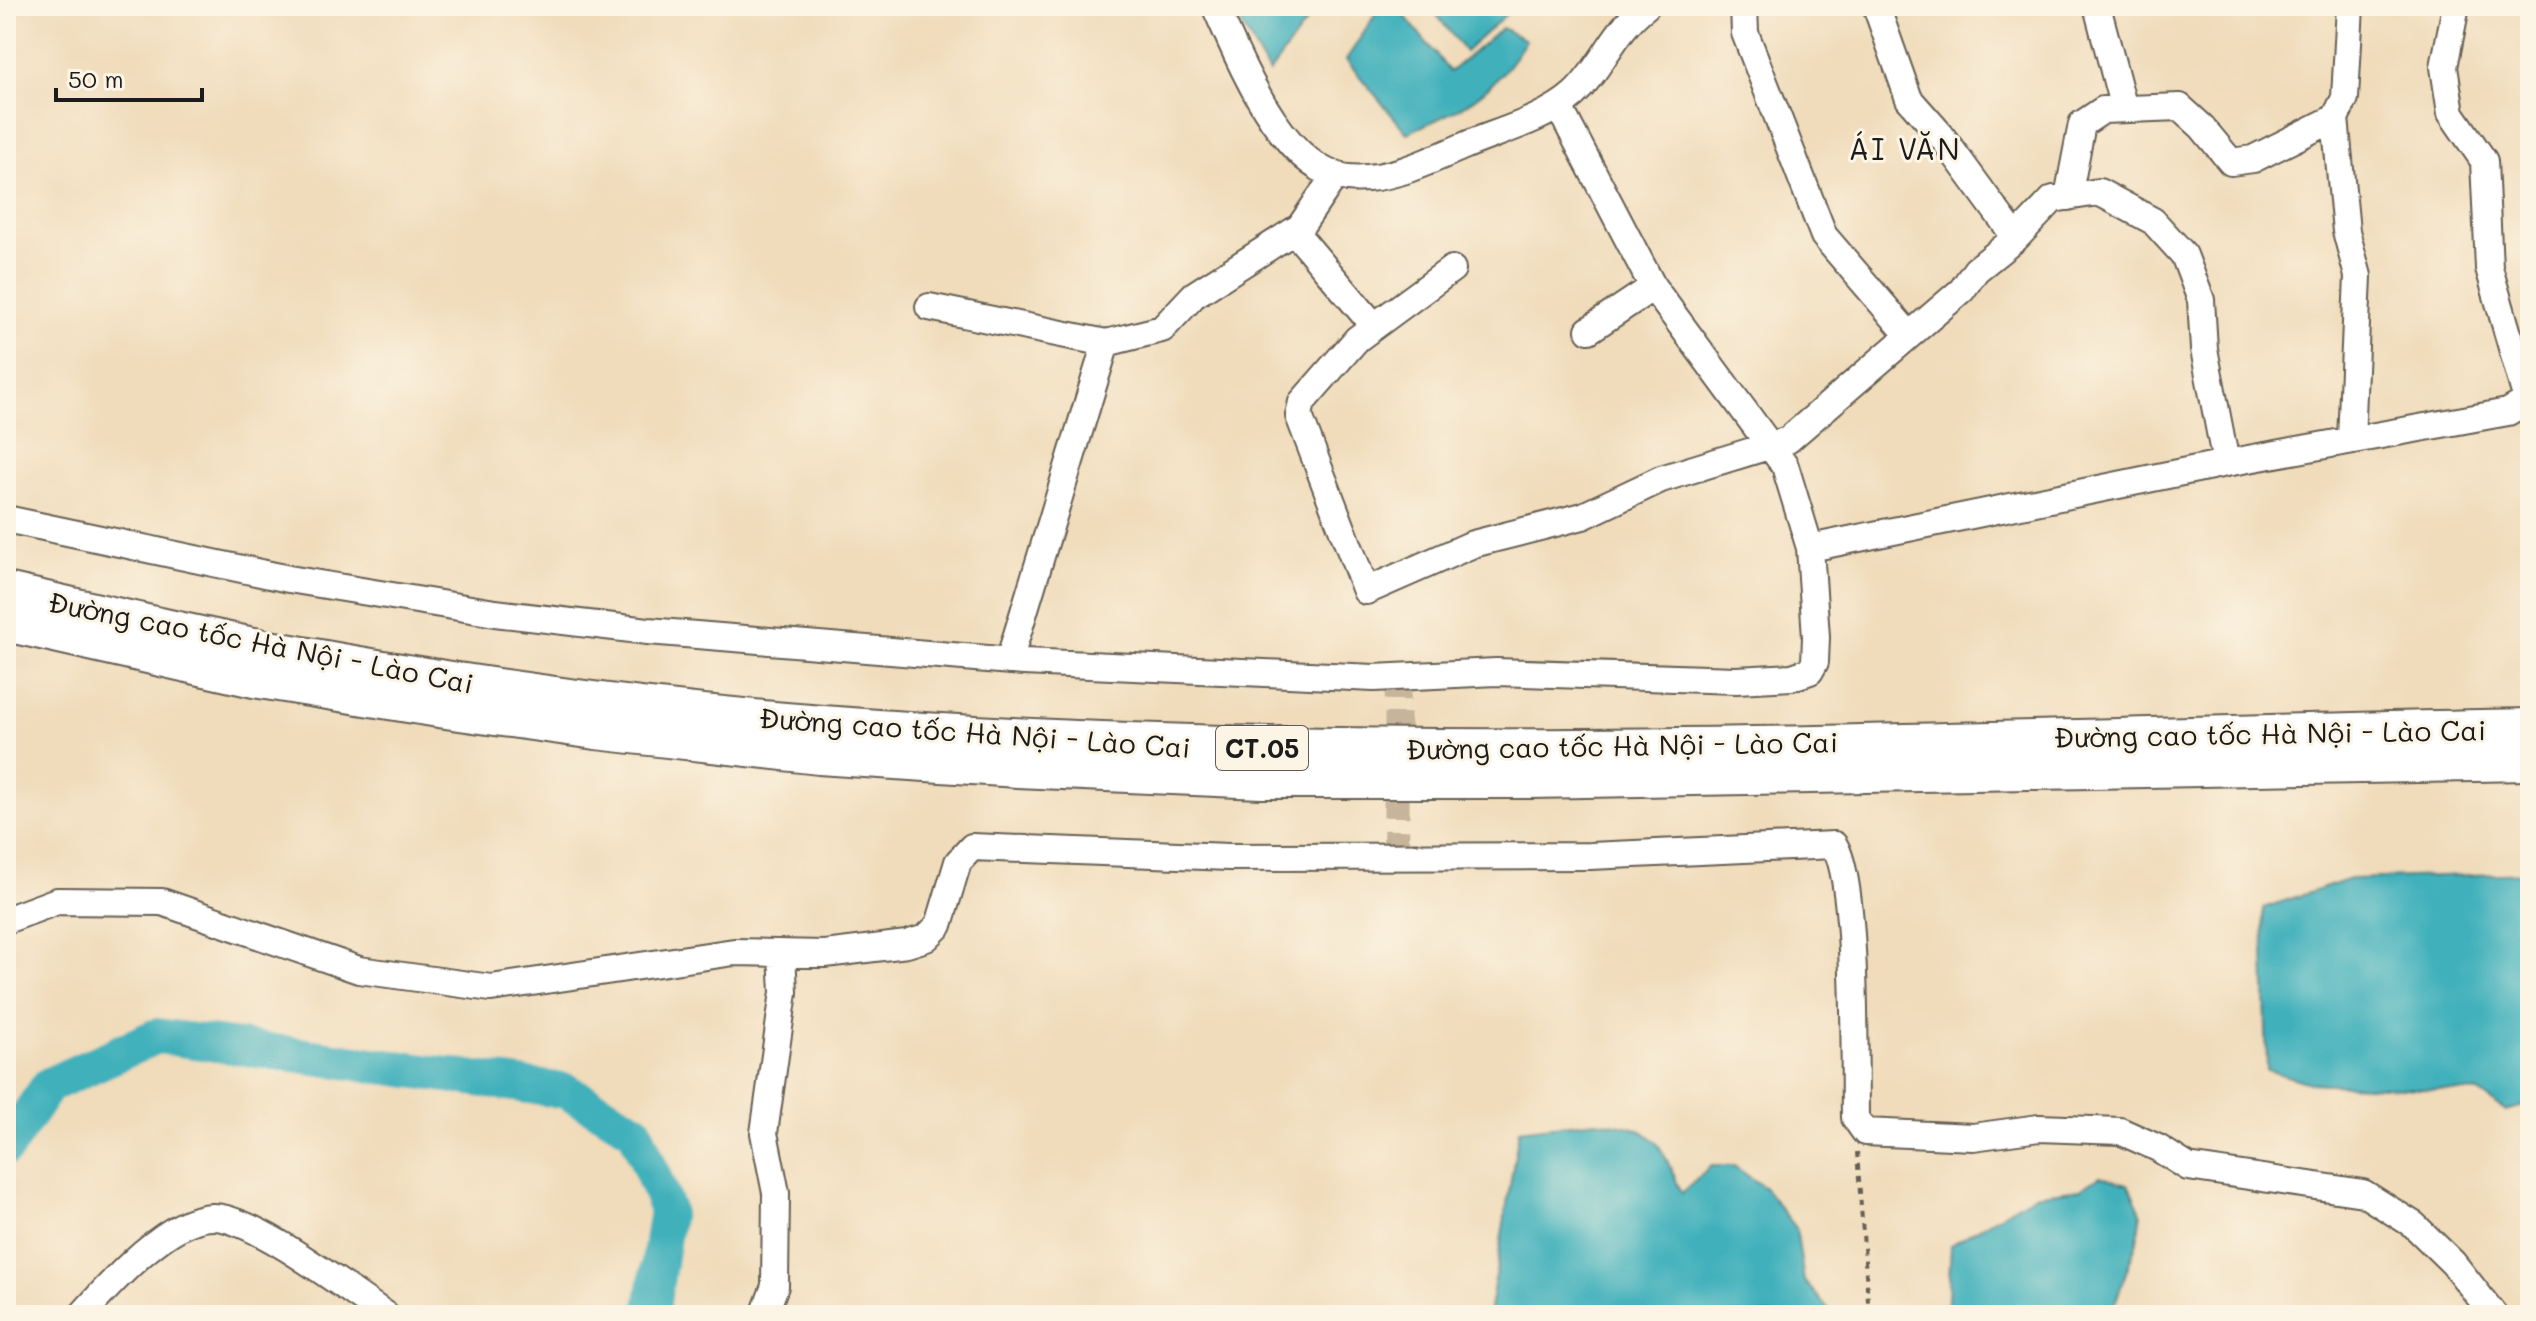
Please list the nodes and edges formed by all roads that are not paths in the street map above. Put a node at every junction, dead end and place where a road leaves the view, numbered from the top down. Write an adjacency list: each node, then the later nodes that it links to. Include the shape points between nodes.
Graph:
1 (1215, 6): 11 (street, via 1282,134 1317,166)
2 (1646, 6): 8 (street, via 1618,31 1588,79)
3 (1744, 6): 20 (street, via 1745,33 1824,236)
4 (1876, 6): 14 (street, via 1909,99)
5 (2097, 6): 9 (street)
6 (2350, 6): 10 (street, via 2345,98)
7 (2456, 6): 22 (street, via 2444,67 2451,113 2484,161 2489,268)
8 (1559, 107): 11 (street, via 1400,173 1347,178); 16 (street)
9 (2124, 109): 10 (street, via 2180,107 2231,162 2253,159); 12 (street, via 2103,110 2082,124)
10 (2335, 118): 23 (street, via 2346,231 2358,276)
11 (1336, 174): 13 (street)
12 (2068, 197): 14 (street, via 2053,199); 25 (street, via 2099,192 2153,221 2184,255 2201,300 2204,349)
13 (1294, 231): 18 (street); 21 (street, via 1194,295 1162,329)
14 (2016, 238): 20 (street)
15 (1452, 269): 18 (street)
16 (1653, 287): 19 (street); 24 (street)
17 (929, 307): 21 (street)
18 (1374, 326): 24 (street, via 1302,402 1299,416 1366,591 1473,544 1583,516 1661,479)
19 (1589, 330)
20 (1909, 335): 24 (street, via 1788,440)
21 (1106, 343): 30 (street)
22 (2529, 399): 23 (street, via 2508,412)
23 (2351, 440): 25 (street)
24 (1770, 445): 27 (street, via 1785,466)
25 (2226, 463): 27 (street)
26 (6, 519): 30 (street, via 289,579 495,613)
27 (1810, 548): 30 (street, via 1815,662 1810,671 1792,677 1721,680 1496,672 1374,678)
28 (6, 592): 31 (highway, Đường cao tốc Hà Nội - Lào Cai / CT.05, via 274,651 492,687 817,725 1018,738 1259,748 1521,749)
29 (6, 622): 32 (highway, Đường cao tốc Hà Nội - Lào Cai / CT.05, via 254,678 502,717 819,755 1018,768 1261,779 1531,779)
30 (1009, 661)
31 (2530, 728)
32 (2530, 761)
33 (6, 920): 34 (street, via 57,901 162,902 359,970 491,988 734,952)
34 (782, 954): 37 (street, via 784,992 764,1133 776,1193 775,1286); 38 (street, via 825,954 926,938 939,925 958,862 972,847 1244,857 1590,856 1834,845 1843,859 1848,920 1855,1118 1865,1132 1973,1137 2039,1128 2120,1131 2188,1167 2363,1193 2414,1225)
35 (82, 1315): 36 (street, via 162,1239 186,1223 210,1217 231,1219 260,1233)
36 (386, 1315)
37 (764, 1315)
38 (2494, 1315)

